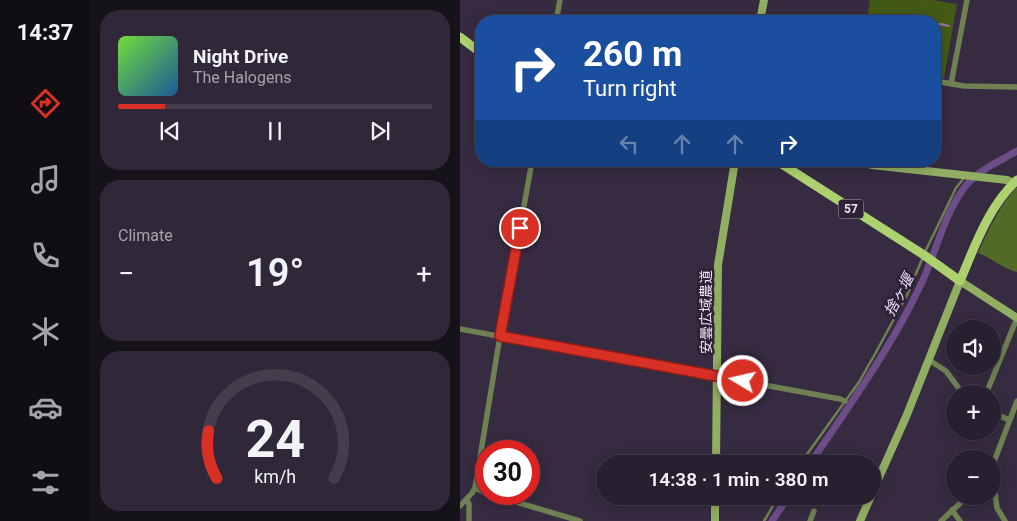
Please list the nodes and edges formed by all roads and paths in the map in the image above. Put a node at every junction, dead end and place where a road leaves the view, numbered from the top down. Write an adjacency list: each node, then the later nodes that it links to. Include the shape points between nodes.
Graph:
1 (560, 0): 4 (street)
2 (764, 0): 5 (street)
3 (967, 0): 9 (street)
4 (557, 15)
5 (761, 15)
6 (460, 36): 7 (main road)
7 (475, 48)
8 (941, 82): 9 (street)
9 (951, 84): 10 (street)
10 (1017, 87)
11 (531, 167): 17 (street)
12 (734, 167): 24 (street, 安曇広域農道, via 718,265)
13 (786, 167): 18 (main road, 57)
14 (891, 167): 15 (street)
15 (968, 175): 16 (street); 18 (lane, via 956,188)
16 (1015, 181): 19 (main road, via 986,221)
17 (517, 245): 22 (lane)
18 (924, 256): 19 (main road, 57); 27 (lane, via 875,354)
19 (960, 282): 20 (street); 23 (street)
20 (1017, 318): 26 (street)
21 (460, 329): 22 (street)
22 (500, 336): 24 (street); 35 (street)
23 (929, 360): 25 (street, via 946,371); 34 (street)
24 (718, 377): 27 (street); 32 (street, 安曇広域農道)
25 (958, 385)
26 (990, 385)
27 (844, 401): 33 (lane)
28 (1017, 401): 30 (street)
29 (1001, 416): 30 (street)
30 (1009, 420): 31 (street)
31 (998, 450)
32 (716, 455)
33 (806, 455)
34 (881, 474)
35 (474, 488): 36 (street)
36 (467, 500): 43 (street); 46 (street, via 470,504)
37 (527, 505): 47 (street)
38 (715, 505): 48 (street)
39 (774, 505): 49 (lane)
40 (867, 505): 51 (street)
41 (958, 505): 44 (street)
42 (996, 505): 54 (street)
43 (460, 506)
44 (952, 510): 52 (street); 53 (street)
45 (814, 512): 50 (street)
46 (468, 521)
47 (580, 521)
48 (715, 521)
49 (764, 521)
50 (810, 521)
51 (860, 521)
52 (942, 521)
53 (960, 521)
54 (1005, 521)

